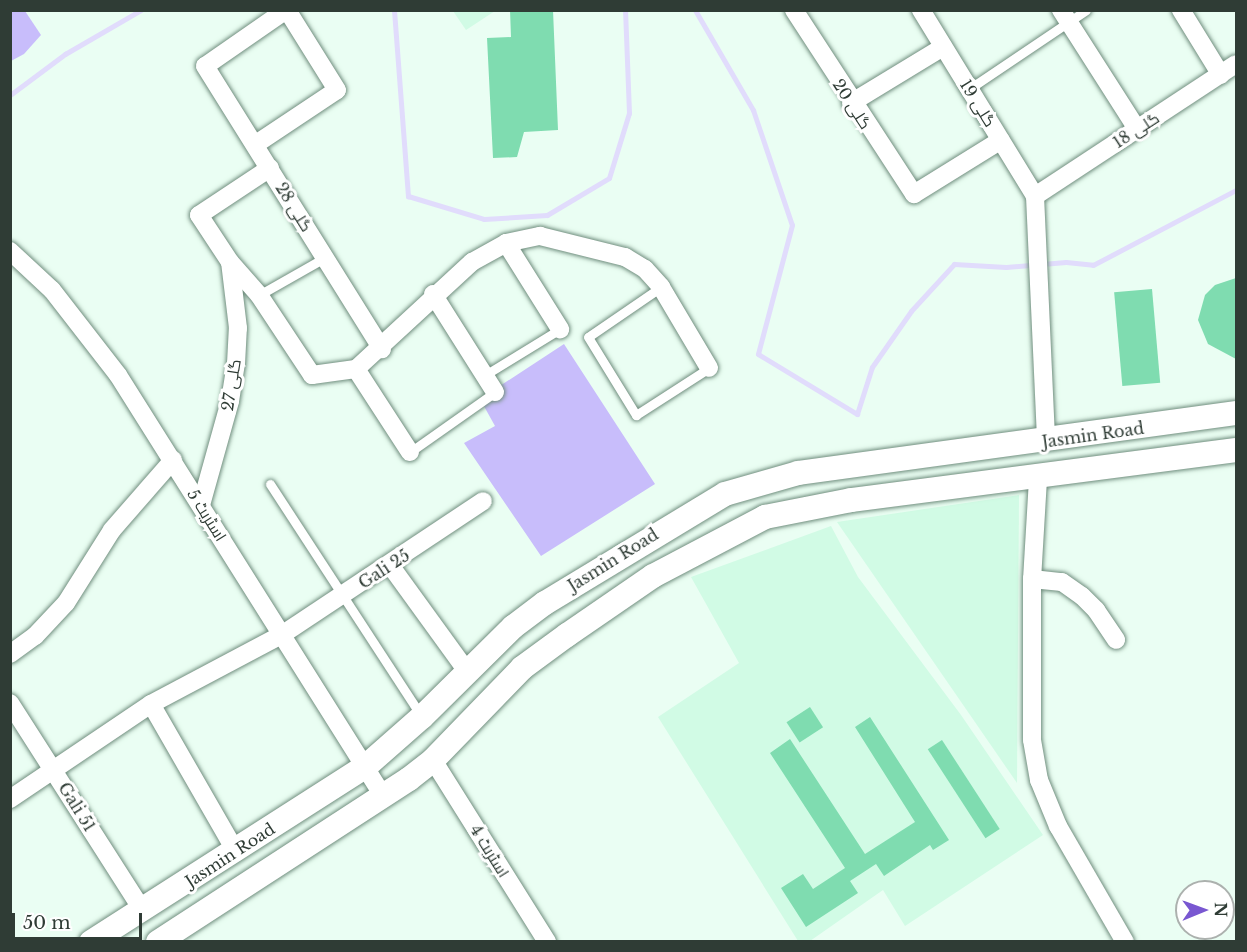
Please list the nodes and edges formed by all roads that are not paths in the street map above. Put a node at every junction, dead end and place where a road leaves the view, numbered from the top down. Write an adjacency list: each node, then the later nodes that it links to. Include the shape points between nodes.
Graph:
1 (286, 10): 13 (street, گلی 28, via 205,66); 13 (street, via 338,90)
2 (794, 10): 10 (street, گلی 20)
3 (921, 10): 7 (street, گلی 19)
4 (1086, 10): 6 (lane)
5 (1181, 10): 8 (street)
6 (1064, 16): 9 (lane); 11 (street)
7 (943, 46): 9 (street, گلی 19); 10 (street)
8 (1229, 70): 11 (street, گلی 18)
9 (969, 89): 12 (street, گلی 19)
10 (851, 103): 12 (street, گلی 20, via 914,194)
11 (1137, 129): 15 (street, گلی 18)
12 (1001, 140): 15 (street, گلی 19)
13 (256, 144): 14 (street, گلی 28)
14 (270, 168): 18 (street, گلی 28); 19 (street, گلی 27, via 199,215)
15 (1035, 196): 30 (street)
16 (506, 243): 20 (street, via 540,236 573,242 625,257 656,278); 21 (street, via 472,262); 23 (street)
17 (10, 251): 33 (street, اسٹریٹ 5, via 76,319)
18 (326, 257): 22 (lane); 24 (street, گلی 28)
19 (230, 262): 22 (street, گلی 27); 37 (street, گلی 27, via 238,328 236,364 230,401)
20 (661, 287): 25 (street); 25 (lane, via 588,338 636,415)
21 (433, 294): 24 (street); 27 (street)
22 (259, 295): 26 (street, گلی 27, via 312,375)
23 (560, 329): 27 (lane)
24 (382, 349): 26 (street)
25 (709, 368)
26 (356, 369): 32 (street)
27 (485, 375): 28 (street)
28 (495, 392): 32 (lane)
29 (1236, 413): 30 (street, Jasmin Road)
30 (1046, 442): 44 (street, Jasmin Road, via 798,473 725,494 545,603)
31 (1236, 450): 34 (street, Jasmin Road)
32 (410, 452)
33 (173, 460): 37 (street, اسٹریٹ 5); 43 (street, via 112,530 66,603 35,636)
34 (1038, 479): 39 (street); 48 (street, Jasmin Road, via 851,500 765,517 653,576 522,668)
35 (270, 484): 40 (lane)
36 (483, 501): 38 (street, Gali 25)
37 (201, 505): 41 (street, اسٹریٹ 5)
38 (390, 566): 40 (street, Gali 25); 44 (street)
39 (1032, 579): 42 (street, via 1062,582 1082,596); 58 (street, via 1032,740 1039,780 1058,826)
40 (342, 595): 41 (street, Gali 25); 47 (lane)
41 (283, 634): 46 (street, Gali 25); 49 (street, اسٹریٹ 5)
42 (1116, 640)
43 (10, 654)
44 (466, 670): 47 (street, Jasmin Road)
45 (10, 703): 50 (street, Gali 51)
46 (151, 704): 50 (street, Gali 25); 53 (street)
47 (422, 717): 49 (street, Jasmin Road)
48 (434, 760): 51 (street, Jasmin Road); 57 (street, اسٹریٹ 4)
49 (365, 767): 51 (street, اسٹریٹ 5); 53 (street, Jasmin Road)
50 (54, 770): 52 (street, Gali 25); 54 (street, Gali 51)
51 (382, 795): 56 (street, Jasmin Road)
52 (10, 799)
53 (236, 852): 54 (street, Jasmin Road)
54 (143, 910): 55 (street, Jasmin Road)
55 (91, 942)
56 (158, 942)
57 (547, 942)
58 (1125, 942)

